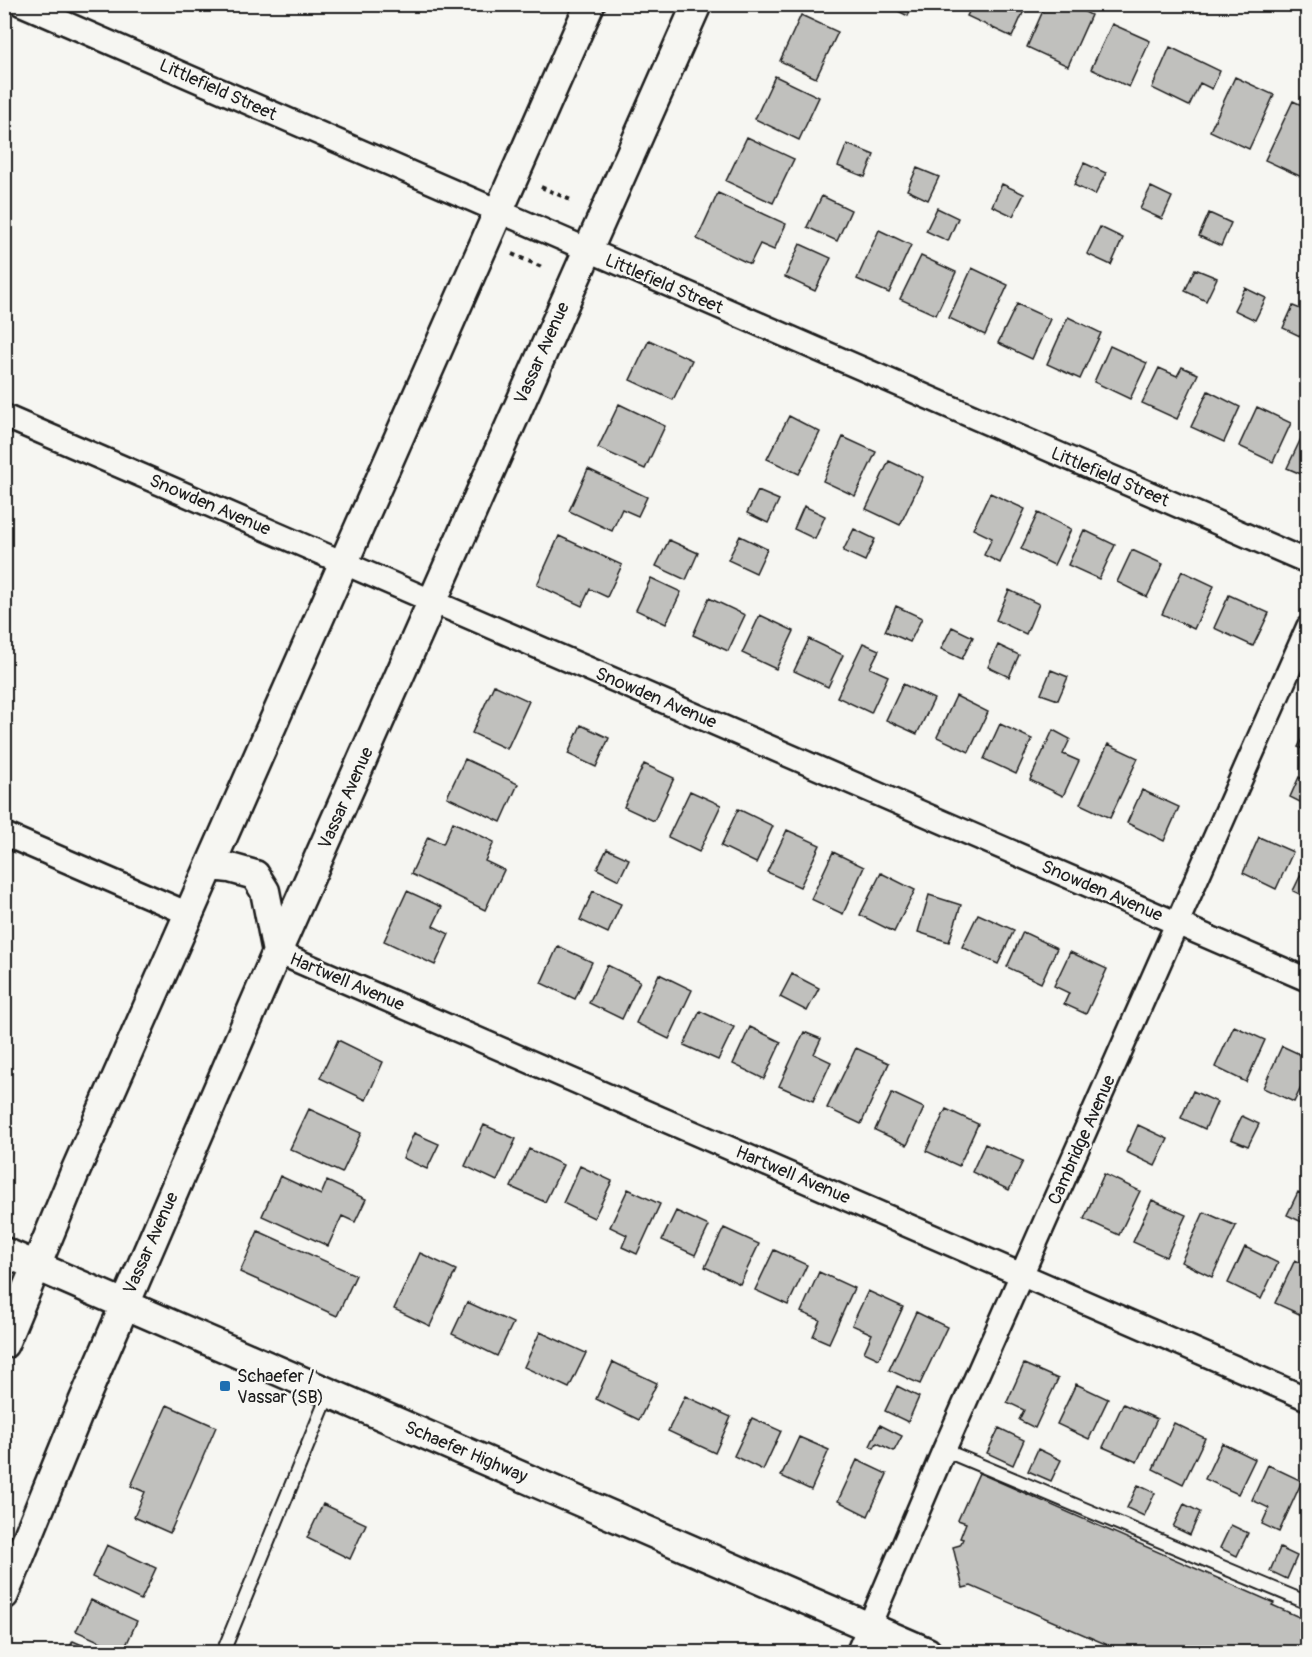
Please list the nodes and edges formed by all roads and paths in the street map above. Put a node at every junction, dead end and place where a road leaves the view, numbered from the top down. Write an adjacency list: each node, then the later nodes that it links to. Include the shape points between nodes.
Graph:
1 (21, 4): 6 (street, Littlefield Street)
2 (590, 4): 6 (street)
3 (697, 4): 7 (street, Vassar Avenue)
4 (542, 187): 5 (path)
5 (573, 201)
6 (498, 212): 7 (street, Littlefield Street); 11 (street)
7 (588, 250): 12 (street, Littlefield Street); 13 (street, Vassar Avenue)
8 (506, 251): 9 (path)
9 (544, 268)
10 (4, 416): 11 (street, Snowden Avenue)
11 (343, 562): 13 (street, Snowden Avenue); 16 (street)
12 (1308, 562)
13 (433, 601): 18 (street, Snowden Avenue); 19 (street, Vassar Avenue)
14 (1308, 627): 18 (street, Cambridge Avenue)
15 (4, 834): 17 (street)
16 (212, 866): 17 (street); 19 (street, via 255,874 265,891)
17 (189, 914): 22 (street)
18 (1177, 924): 20 (street, Snowden Avenue); 23 (street, Cambridge Avenue)
19 (277, 952): 23 (street, Hartwell Avenue); 24 (street, Vassar Avenue)
20 (1308, 980)
21 (4, 1252): 22 (street, Schaefer Highway)
22 (36, 1266): 24 (street, Schaefer Highway); 25 (street)
23 (1022, 1275): 27 (street, Hartwell Avenue); 28 (street, Cambridge Avenue)
24 (124, 1304): 26 (street, Schaefer Highway); 29 (street, Vassar Avenue)
25 (4, 1344)
26 (329, 1393): 31 (street, Schaefer Highway); 32 (lane)
27 (1308, 1399)
28 (944, 1450): 30 (lane); 31 (street, Cambridge Avenue)
29 (4, 1595)
30 (1308, 1603)
31 (868, 1626): 33 (street, Cambridge Avenue); 34 (street, Schaefer Highway)
32 (224, 1653)
33 (858, 1653)
34 (927, 1653)

